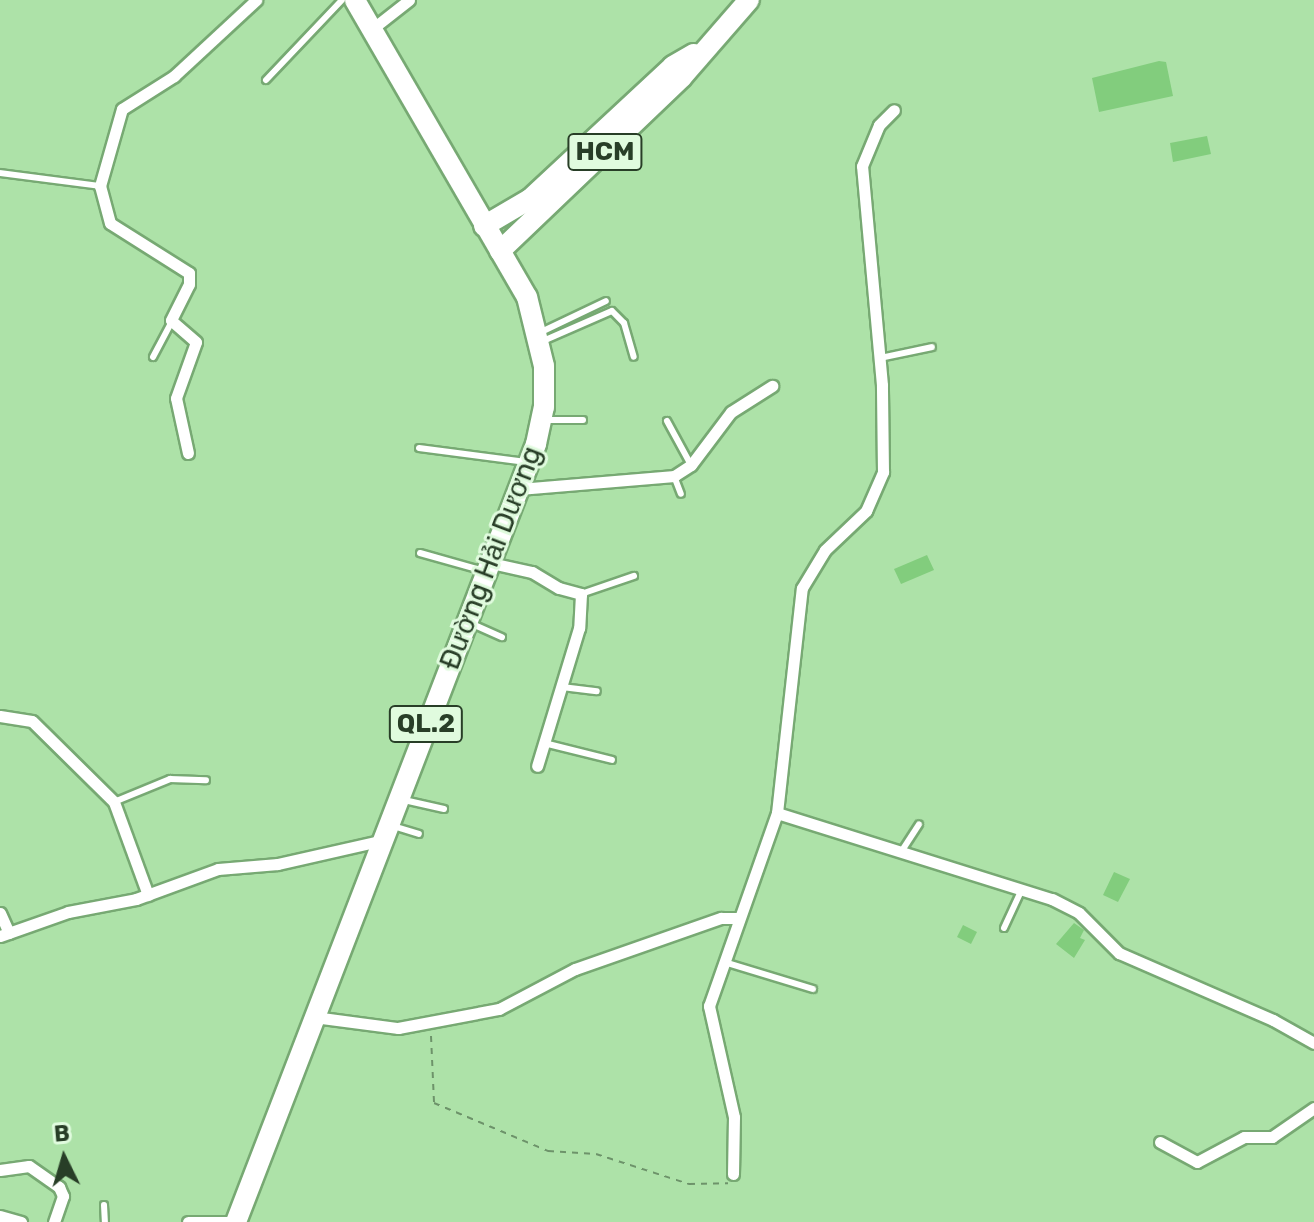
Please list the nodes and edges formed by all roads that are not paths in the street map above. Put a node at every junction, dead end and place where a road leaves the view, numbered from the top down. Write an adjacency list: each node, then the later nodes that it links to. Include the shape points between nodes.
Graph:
1 (256, 0): 11 (street, via 174,76 122,109)
2 (342, 0): 8 (lane)
3 (355, 0): 6 (highway, Đường Hải Dương / QL.2)
4 (409, 0): 6 (street)
5 (749, 0): 7 (highway, HCM)
6 (372, 29): 12 (highway, Đường Hải Dương / QL.2)
7 (704, 48): 12 (highway, HCM, via 673,66 530,199); 13 (highway, HCM, via 682,77)
8 (266, 80)
9 (894, 110): 20 (street, via 879,125 862,166)
10 (0, 173): 11 (lane)
11 (100, 186): 15 (street, via 110,223 189,273)
12 (484, 226): 13 (highway, Đường Hải Dương / QL.2)
13 (500, 251): 16 (highway, Đường Hải Dương / QL.2, via 527,297)
14 (606, 301): 16 (lane)
15 (171, 323): 18 (lane); 26 (street, via 196,342 176,398)
16 (539, 338): 19 (lane, via 612,311 624,323); 22 (highway, Đường Hải Dương / QL.2)
17 (932, 347): 20 (lane)
18 (153, 357)
19 (634, 357)
20 (880, 358): 48 (street, via 883,472 866,511 825,550 802,588)
21 (772, 386): 28 (street, via 731,412)
22 (541, 420): 23 (lane); 27 (highway, Đường Hải Dương / QL.2)
23 (583, 420)
24 (667, 421): 28 (lane)
25 (419, 448): 27 (lane)
26 (188, 453)
27 (529, 462): 30 (highway, Đường Hải Dương / QL.2)
28 (691, 465): 29 (street)
29 (674, 476): 30 (street); 31 (lane)
30 (519, 489): 33 (highway, Đường Hải Dương / QL.2)
31 (681, 494)
32 (420, 553): 33 (lane)
33 (489, 568): 35 (street, via 532,572); 36 (highway, Đường Hải Dương / QL.2)
34 (634, 576): 35 (lane)
35 (581, 594): 38 (street, via 579,628)
36 (467, 622): 37 (lane); 45 (highway, Đường Hải Dương / QL.2)
37 (502, 637)
38 (562, 687): 39 (lane); 41 (street)
39 (597, 691)
40 (0, 716): 46 (street, via 32,721)
41 (544, 743): 42 (lane); 43 (street)
42 (612, 760)
43 (537, 766)
44 (206, 780): 46 (lane, via 170,779)
45 (396, 799): 47 (lane); 50 (highway, Đường Hải Dương / QL.2)
46 (114, 802): 54 (street)
47 (444, 809)
48 (777, 813): 52 (street); 56 (street)
49 (919, 824): 52 (lane)
50 (382, 832): 51 (lane); 54 (street, via 271,865 218,869); 61 (highway, Đường Hải Dương / QL.2)
51 (419, 834)
52 (901, 852): 53 (street)
53 (1022, 889): 57 (lane); 62 (street, via 1079,913 1119,953)
54 (148, 895): 58 (street, via 68,912)
55 (0, 913): 58 (street)
56 (739, 918): 59 (street); 61 (street, via 721,918 568,972 499,1009 385,1028)
57 (1004, 928)
58 (4, 934)
59 (724, 962): 60 (lane); 66 (street, via 708,1013 734,1117)
60 (813, 989)
61 (314, 1017): 74 (highway, Đường Hải Dương / QL.2)
62 (1314, 1043)
63 (1314, 1108): 64 (street, via 1272,1137 1235,1140 1197,1162)
64 (1160, 1142)
65 (0, 1170): 70 (street, via 29,1166 59,1187 63,1196)
66 (733, 1174)
67 (104, 1205): 71 (lane)
68 (0, 1216): 69 (street)
69 (21, 1222)
70 (54, 1222)
71 (105, 1222)
72 (188, 1222): 73 (street)
73 (227, 1222)
74 (236, 1222)

